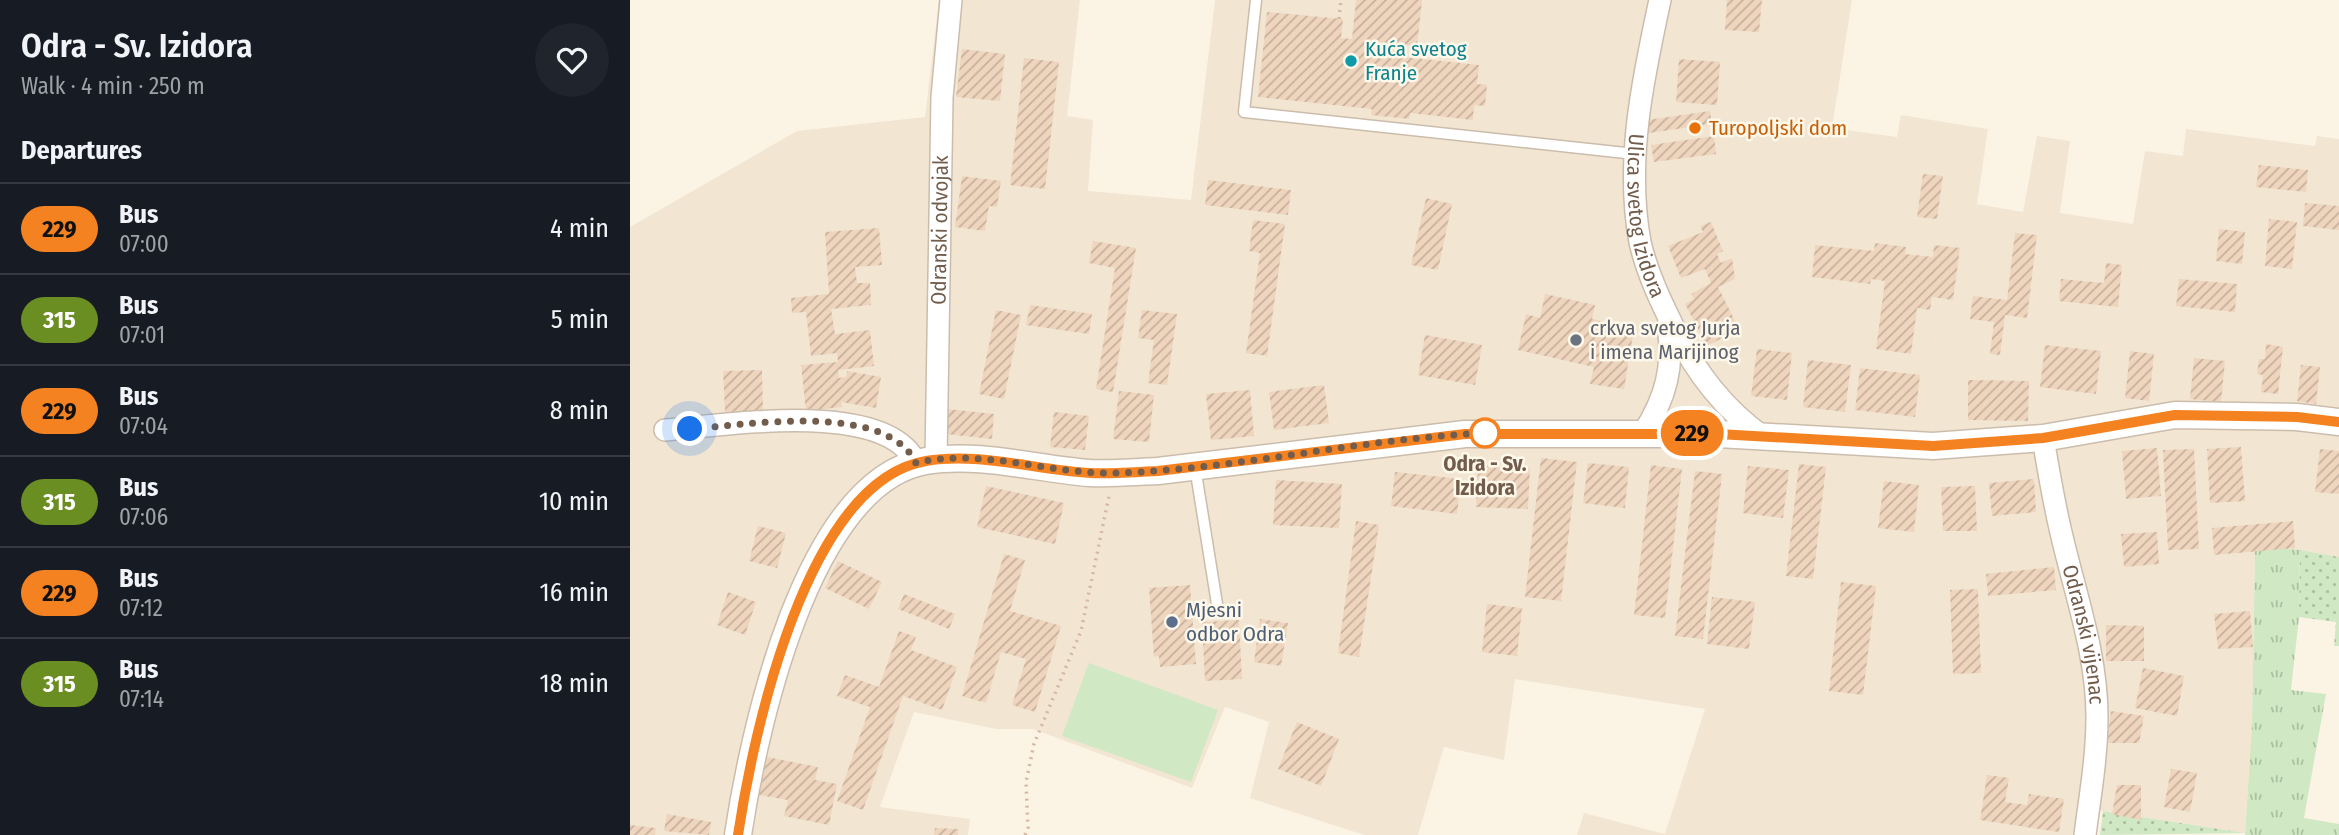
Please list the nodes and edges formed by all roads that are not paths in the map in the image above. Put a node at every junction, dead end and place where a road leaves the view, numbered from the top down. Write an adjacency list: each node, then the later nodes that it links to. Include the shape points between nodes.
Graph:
1 (951, 0): 11 (street, Odranski odvojak, via 942,97)
2 (1256, 0): 4 (lane, via 1244,112)
3 (1660, 0): 4 (street, Ulica svetog Izidora)
4 (1635, 154): 5 (street, Ulica svetog Izidora, via 1641,243)
5 (1666, 313): 8 (street, via 1669,377 1663,400); 9 (street, Ulica svetog Izidora, via 1721,403)
6 (2339, 422): 10 (street, via 2175,415)
7 (665, 430): 11 (street, via 790,421 841,423 891,438)
8 (1644, 432): 9 (street); 12 (street, via 1465,434)
9 (1762, 436): 10 (street, via 1907,446)
10 (2043, 438): 15 (street, Odranski vijenac, via 2060,528 2085,618 2093,675 2097,716)
11 (926, 461): 12 (street, via 1114,473); 14 (street, via 879,483 853,509 803,592 768,684)
12 (1195, 467): 13 (lane)
13 (1218, 610)
14 (738, 835)
15 (2085, 835)

